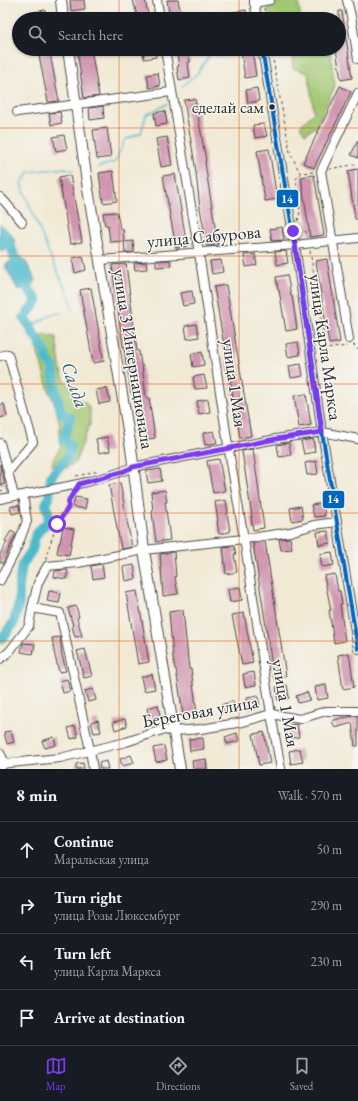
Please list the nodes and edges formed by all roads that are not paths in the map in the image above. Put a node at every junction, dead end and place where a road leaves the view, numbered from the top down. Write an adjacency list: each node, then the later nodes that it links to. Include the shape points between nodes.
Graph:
1 (61, 0): 5 (main road)
2 (157, 0): 6 (street)
3 (347, 0): 8 (street)
4 (260, 1): 7 (street)
5 (62, 12)
6 (159, 12)
7 (258, 12)
8 (354, 16): 12 (street)
9 (69, 56): 15 (main road, улица 3 Интернационала)
10 (166, 56): 13 (street, улица 1 Мая)
11 (263, 56): 21 (street, улица Карла Маркса)
12 (358, 59)
13 (171, 92): 15 (street); 22 (street, улица 1 Мая)
14 (358, 93): 20 (street, via 321,171)
15 (76, 104): 16 (street); 23 (main road, улица 3 Интернационала)
16 (17, 112)
17 (0, 197): 18 (street)
18 (22, 222)
19 (358, 238): 20 (street, улица Сабурова)
20 (332, 241): 21 (street, улица Сабурова); 24 (street)
21 (295, 245): 22 (street, улица Сабурова); 26 (street, улица Карла Маркса)
22 (199, 253): 23 (street, улица Сабурова); 29 (street, улица 1 Мая)
23 (100, 260): 30 (main road, улица 3 Интернационала)
24 (349, 339)
25 (0, 356): 31 (street, via 8,354 33,442)
26 (322, 432): 27 (street); 29 (street); 35 (street, улица Карла Маркса)
27 (358, 439)
28 (0, 443): 31 (street)
29 (229, 449): 30 (street); 36 (street, улица 1 Мая)
30 (133, 467): 32 (street, via 79,484); 37 (main road, улица 3 Интернационала)
31 (8, 472): 33 (street)
32 (23, 495): 33 (street); 38 (street, via 27,521)
33 (14, 496): 34 (street)
34 (0, 499)
35 (337, 522): 36 (street); 40 (street, улица Карла Маркса)
36 (244, 539): 37 (street); 43 (street, улица 1 Мая)
37 (144, 550): 39 (street, via 78,563 47,566 38,583); 44 (main road, улица 3 Интернационала)
38 (0, 581)
39 (32, 608): 41 (street, via 29,626 10,652); 45 (street, via 60,613)
40 (358, 649)
41 (0, 659)
42 (358, 711): 43 (street, Береговая улица, via 326,711 300,719)
43 (271, 714): 44 (street, Береговая улица, via 243,722); 50 (street, улица 1 Мая)
44 (174, 732): 45 (street, Береговая улица, via 162,730); 49 (main road, улица 3 Интернационала)
45 (90, 750): 47 (street, Береговая улица, via 60,758); 48 (street)
46 (0, 753): 47 (street)
47 (2, 765)
48 (93, 769)
49 (180, 769)
50 (281, 769)

